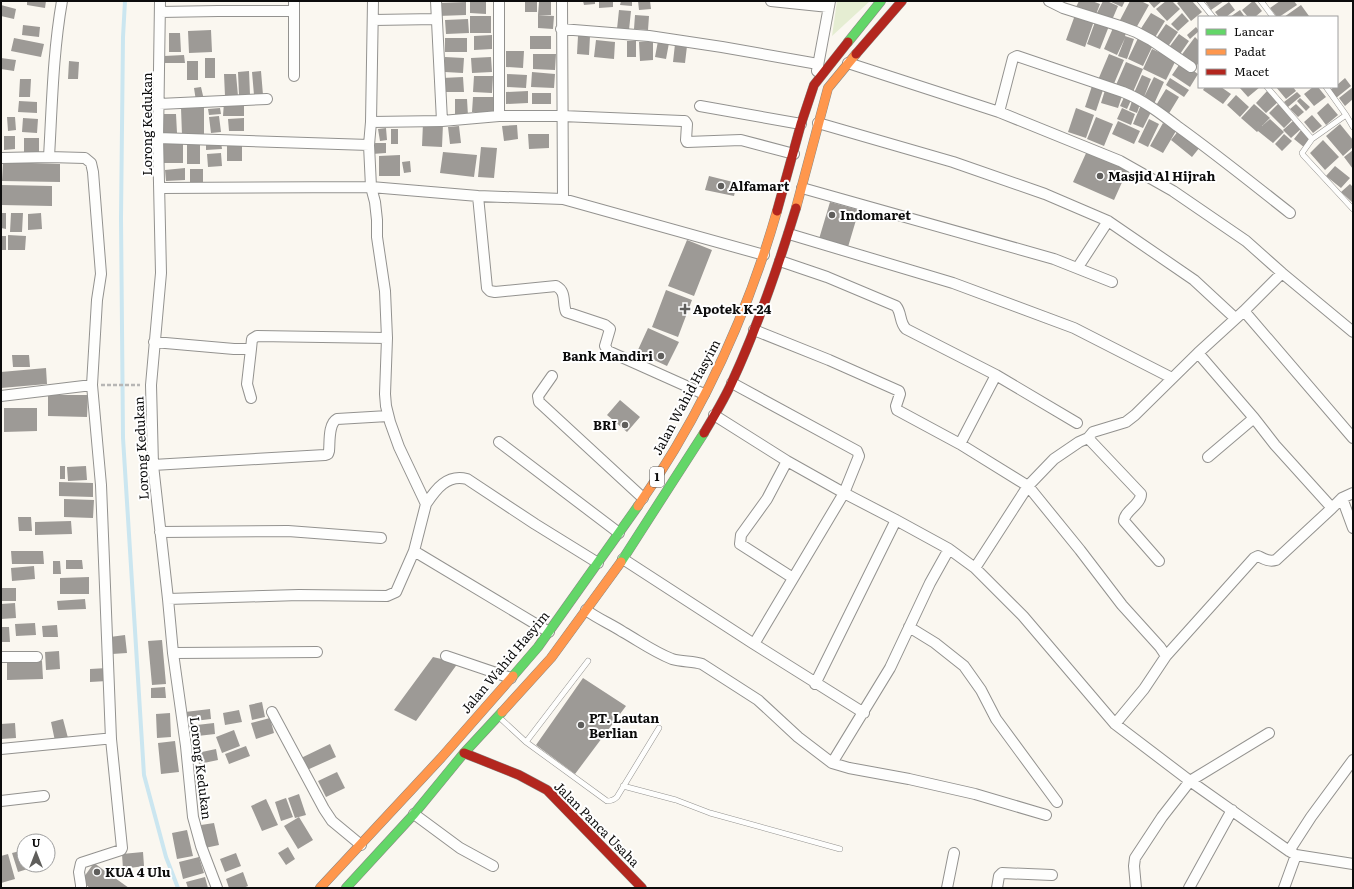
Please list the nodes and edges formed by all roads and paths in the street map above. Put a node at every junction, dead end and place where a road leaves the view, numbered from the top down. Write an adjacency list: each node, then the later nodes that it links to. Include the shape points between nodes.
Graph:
1 (62, 1): 45 (street)
2 (160, 1): 16 (street, Lorong Kedukan)
3 (373, 1): 20 (street)
4 (436, 1): 19 (street)
5 (499, 1): 34 (street)
6 (562, 1): 21 (street)
7 (771, 1): 13 (street)
8 (881, 1): 26 (main road, Jalan Wahid Hasyim / 1)
9 (902, 1): 22 (main road, 1)
10 (1049, 1): 24 (street, via 1136,32)
11 (1200, 1): 17 (lane)
12 (1261, 1): 18 (lane)
13 (829, 4): 23 (street)
14 (228, 6): 15 (street); 16 (street)
15 (294, 6): 25 (street)
16 (160, 12): 30 (street, Lorong Kedukan)
17 (1212, 16)
18 (1272, 16)
19 (437, 19): 20 (street); 36 (street)
20 (373, 20): 37 (street)
21 (561, 29): 23 (street, via 722,46); 35 (street)
22 (848, 63): 32 (street); 38 (main road, 1, via 828,88)
23 (818, 64): 26 (street)
24 (1191, 67)
25 (294, 76)
26 (814, 85): 39 (main road, Jalan Wahid Hasyim / 1)
27 (1268, 88): 42 (lane)
28 (1327, 88): 33 (lane)
29 (267, 99): 30 (street)
30 (159, 104): 41 (street, Lorong Kedukan)
31 (700, 106): 39 (street)
32 (999, 112): 53 (street, via 1015,56 1123,92 1145,103 1207,147); 59 (street, via 1120,161 1173,191 1246,241)
33 (1346, 115): 40 (lane); 42 (lane)
34 (500, 116): 35 (street); 36 (street)
35 (562, 116): 44 (street, via 685,121 687,142 740,140); 51 (street)
36 (442, 121): 37 (street)
37 (371, 122): 43 (street)
38 (818, 123): 49 (main road, 1); 54 (street, via 953,162 1044,194)
39 (801, 124): 44 (main road, Jalan Wahid Hasyim / 1)
40 (1353, 127)
41 (158, 138): 43 (street); 48 (street, Lorong Kedukan)
42 (1312, 139): 52 (lane, via 1303,155)
43 (369, 145): 47 (street)
44 (794, 154): 56 (main road, Jalan Wahid Hasyim / 1)
45 (49, 157): 46 (street); 74 (street, via 85,158 93,168 101,274)
46 (1, 158)
47 (371, 187): 48 (street); 50 (street); 65 (street, via 385,291)
48 (160, 188): 66 (street, Lorong Kedukan, via 161,273)
49 (802, 188): 55 (main road, 1); 58 (street)
50 (478, 196): 51 (street); 76 (street, via 487,288 490,291 556,286 564,293 566,312 610,329 606,346 608,351)
51 (563, 199): 56 (street)
52 (1353, 209)
53 (1290, 213)
54 (1108, 221): 58 (street); 62 (street, via 1199,284)
55 (788, 234): 57 (main road, 1); 71 (street, via 953,283 1066,325)
56 (764, 255): 76 (main road, Jalan Wahid Hasyim / 1, via 731,342)
57 (780, 261): 63 (main road, 1); 69 (street, via 827,277 896,306 906,329)
58 (1078, 267): 60 (street)
59 (1282, 273): 61 (street); 64 (street)
60 (1112, 282)
61 (1244, 311): 62 (street); 84 (street)
62 (1235, 318): 68 (street)
63 (754, 330): 72 (main road, 1); 86 (street, via 898,391 900,394 897,410)
64 (1353, 332)
65 (387, 338): 67 (street, via 257,336 253,338); 80 (street, via 385,394)
66 (154, 342): 67 (street); 89 (street, Lorong Kedukan, via 151,385)
67 (251, 349): 78 (street, via 247,384)
68 (1198, 353): 71 (street); 81 (street)
69 (996, 375): 82 (street); 86 (street)
70 (552, 376): 93 (street, via 538,396 539,402)
71 (1172, 378): 83 (street, via 1129,420 1093,432)
72 (732, 383): 79 (main road, 1); 91 (street, via 857,451 859,459)
73 (114, 384): 75 (path)
74 (92, 385): 77 (street); 129 (street, via 101,485)
75 (138, 385)
76 (704, 394): 93 (main road, Jalan Wahid Hasyim / 1, via 684,433)
77 (1, 396)
78 (251, 398)
79 (714, 415): 88 (street); 104 (main road, 1)
80 (388, 416): 89 (street, via 333,421 329,451 325,455); 95 (street, via 399,447)
81 (1254, 418): 87 (street); 96 (street)
82 (1077, 423)
83 (1088, 438): 90 (street, via 1054,459); 105 (street, via 1141,494 1124,521)
84 (1353, 438)
85 (499, 442): 100 (street)
86 (960, 444): 90 (street)
87 (1208, 457)
88 (787, 461): 91 (street); 108 (street, via 767,499 741,535 740,544)
89 (153, 465): 99 (street, Lorong Kedukan)
90 (1028, 486): 107 (street); 119 (street, via 1122,606)
91 (844, 493): 97 (street); 108 (street)
92 (1353, 493): 94 (street)
93 (643, 498): 100 (main road, Jalan Wahid Hasyim / 1)
94 (1342, 498): 96 (street); 98 (street)
95 (426, 504): 103 (street); 106 (street, via 448,480 456,477 467,479)
96 (1332, 508): 119 (street, via 1276,560 1271,561 1258,556 1254,558)
97 (896, 520): 102 (street); 122 (street)
98 (1353, 528)
99 (160, 532): 101 (street, via 288,531); 109 (street, Lorong Kedukan)
100 (619, 533): 106 (main road, Jalan Wahid Hasyim / 1)
101 (381, 538)
102 (949, 549): 107 (street); 111 (street)
103 (414, 551): 109 (street, via 396,592 387,596 299,595); 112 (street)
104 (623, 559): 110 (main road, 1); 113 (street)
105 (1159, 561)
106 (598, 563): 112 (main road, Jalan Wahid Hasyim / 1)
107 (975, 568): 126 (street, via 1023,616)
108 (792, 578): 113 (street)
109 (168, 599): 114 (street, Lorong Kedukan)
110 (586, 610): 125 (main road, 1, via 551,658); 134 (street, via 666,656 702,664 758,700 798,737)
111 (909, 627): 124 (street, via 890,668); 139 (street, via 964,666 981,690 996,719)
112 (549, 632): 121 (main road, Jalan Wahid Hasyim / 1)
113 (754, 644): 122 (street)
114 (172, 652): 115 (street); 152 (street, Lorong Kedukan, via 186,746 193,817)
115 (317, 652)
116 (1, 656): 117 (street)
117 (37, 656)
118 (446, 656): 121 (street)
119 (1166, 656): 126 (street, via 1144,689)
120 (588, 661): 130 (lane)
121 (511, 678): 143 (main road, Jalan Wahid Hasyim / 1)
122 (815, 684): 124 (street)
123 (272, 712): 143 (street, via 332,821)
124 (864, 713): 134 (street)
125 (498, 716): 130 (lane); 132 (main road, 1)
126 (1115, 724): 135 (street)
127 (659, 728): 136 (lane)
128 (1269, 733): 135 (street)
129 (111, 739): 131 (street); 151 (street, via 122,849 81,863)
130 (526, 742): 136 (lane, via 607,801 614,800)
131 (1, 749)
132 (464, 753): 141 (main road, 1); 155 (main road, Jalan Panca Usaha, via 519,775 547,790)
133 (1353, 760): 146 (street, via 1311,817)
134 (832, 763): 142 (street, via 975,794)
135 (1190, 781): 140 (street); 150 (street, via 1135,858)
136 (623, 786): 144 (lane)
137 (44, 796): 138 (street)
138 (1, 801)
139 (1057, 802)
140 (1232, 810): 146 (street); 158 (street)
141 (414, 814): 148 (street, via 460,848); 154 (main road, 1)
142 (1046, 815)
143 (361, 845): 153 (main road, Jalan Wahid Hasyim / 1)
144 (840, 849)
145 (954, 853): 156 (street)
146 (1293, 853): 147 (street); 159 (street)
147 (1353, 864)
148 (493, 866)
149 (1052, 875): 157 (street, via 1002,873 999,876)
150 (1137, 887)
151 (80, 888)
152 (217, 888)
153 (320, 888)
154 (346, 888)
155 (642, 888)
156 (947, 888)
157 (998, 888)
158 (1189, 888)
159 (1284, 888)

